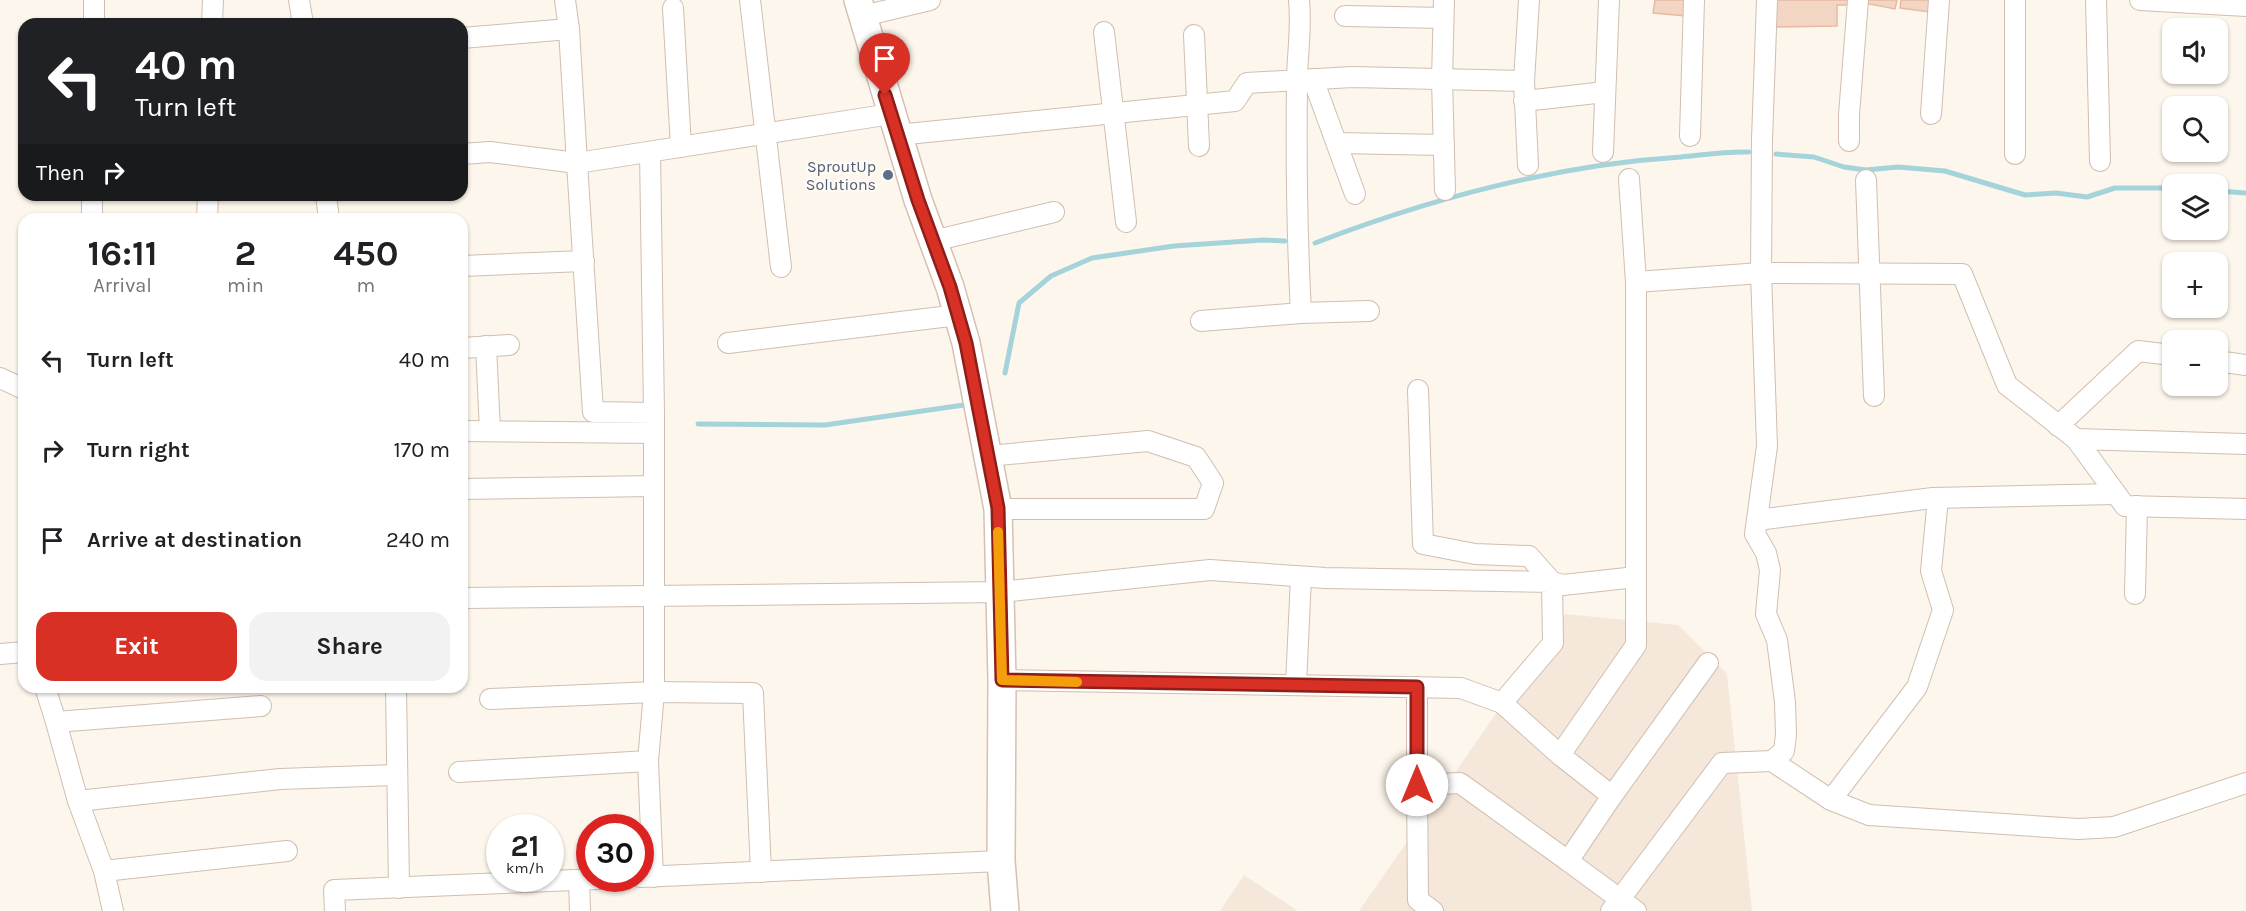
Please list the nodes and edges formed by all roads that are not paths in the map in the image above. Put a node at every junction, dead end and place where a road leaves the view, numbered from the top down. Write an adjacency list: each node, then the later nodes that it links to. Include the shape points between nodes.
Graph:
1 (94, 0): 22 (street)
2 (213, 0): 23 (street)
3 (299, 0): 24 (street)
4 (565, 0): 25 (street)
5 (750, 0): 38 (street)
6 (930, 0): 19 (street)
7 (1299, 0): 29 (street)
8 (1529, 0): 31 (street)
9 (1609, 0): 32 (street)
10 (1694, 0): 39 (street)
11 (1767, 0): 62 (street)
12 (1858, 0): 40 (street)
13 (1939, 0): 36 (street)
14 (2015, 0): 48 (street)
15 (2096, 0): 49 (street)
16 (2140, 0): 17 (street)
17 (2246, 6)
18 (673, 8): 44 (street)
19 (861, 8): 37 (main road)
20 (1444, 9): 21 (street); 30 (street)
21 (1345, 16)
22 (94, 18)
23 (212, 18)
24 (302, 18)
25 (569, 29): 28 (street); 50 (street)
26 (1104, 32): 35 (street)
27 (1194, 35): 34 (street)
28 (468, 37)
29 (1305, 80): 30 (street); 34 (street, via 1247,83 1235,101); 41 (street); 66 (street, via 1297,241)
30 (1442, 80): 31 (street); 42 (street)
31 (1524, 81): 33 (street)
32 (1605, 92): 33 (street); 46 (street)
33 (1524, 101): 51 (street)
34 (1197, 105): 35 (street); 43 (street)
35 (1113, 113): 37 (street); 57 (street)
36 (1931, 114)
37 (894, 124): 38 (street); 58 (main road)
38 (766, 134): 44 (street); 61 (street)
39 (1690, 136)
40 (1849, 141)
41 (1336, 143): 42 (street); 55 (street)
42 (1444, 145): 54 (street)
43 (1199, 146)
44 (681, 147): 45 (street)
45 (650, 152): 50 (street); 80 (street)
46 (1603, 152)
47 (468, 154): 50 (street, via 489,152)
48 (2015, 154)
49 (2100, 161)
50 (577, 163): 59 (street)
51 (1528, 165)
52 (1629, 179): 64 (street)
53 (1866, 180): 63 (street)
54 (1445, 190)
55 (1355, 195)
56 (1054, 212): 58 (street)
57 (1126, 222)
58 (933, 242): 67 (main road)
59 (584, 261): 60 (street); 80 (street, via 593,412)
60 (468, 266)
61 (781, 267)
62 (1761, 273): 63 (street); 64 (street); 95 (street, via 1767,446)
63 (1869, 273): 79 (street); 81 (street, via 1962,274 2007,385)
64 (1636, 282): 97 (street)
65 (1369, 311): 66 (street)
66 (1302, 313): 68 (street)
67 (958, 315): 69 (street); 87 (main road)
68 (1201, 321)
69 (728, 343)
70 (509, 345): 71 (street)
71 (486, 346): 72 (street); 83 (street)
72 (468, 348)
73 (2162, 354): 81 (street, via 2138,351)
74 (2228, 363): 75 (street)
75 (2246, 365)
76 (0, 378): 77 (street)
77 (18, 386)
78 (1418, 390): 98 (street, via 1423,544 1476,554 1529,556)
79 (1874, 396)
80 (654, 413): 84 (street)
81 (2058, 426): 85 (street)
82 (468, 431): 83 (street)
83 (490, 431): 84 (street)
84 (654, 433): 88 (street)
85 (2076, 440): 86 (street); 90 (street)
86 (2246, 444)
87 (988, 456): 93 (main road); 93 (street, via 1148,441 1196,457 1213,483 1204,509)
88 (654, 486): 89 (street); 101 (street)
89 (468, 489)
90 (2116, 494): 91 (street); 92 (street, via 2125,506)
91 (1938, 498): 95 (street); 124 (street, via 1931,571 1943,610 1917,687)
92 (2138, 506): 94 (street); 100 (street)
93 (998, 508): 99 (main road)
94 (2246, 509)
95 (1757, 520): 118 (street, via 1755,534 1770,570 1766,614 1777,640 1785,702 1784,751)
96 (1301, 577): 98 (street); 99 (street, via 1210,570); 107 (street)
97 (1636, 577): 98 (street, via 1563,585); 116 (street, via 1636,645)
98 (1552, 582): 113 (street, via 1553,643)
99 (1000, 592): 101 (street); 106 (main road)
100 (2135, 594)
101 (655, 595): 102 (street); 109 (street)
102 (468, 598)
103 (18, 652): 104 (street)
104 (0, 654)
105 (1708, 663): 123 (street)
106 (1002, 680): 107 (street); 128 (main road)
107 (1296, 685): 108 (street)
108 (1417, 687): 113 (street, via 1461,688); 122 (street)
109 (654, 692): 112 (street); 117 (street); 131 (street, via 753,693)
110 (47, 693): 115 (street)
111 (396, 693): 120 (street)
112 (490, 699)
113 (1502, 703): 116 (street)
114 (261, 706): 115 (street)
115 (56, 722): 125 (street)
116 (1560, 755): 123 (street)
117 (648, 761): 119 (street); 126 (street)
118 (1772, 761): 124 (street); 136 (street, via 1722,763)
119 (459, 772)
120 (396, 775): 125 (street, via 280,779); 134 (street)
121 (2246, 783): 124 (street, via 2114,827 2078,829 1869,815)
122 (1417, 785): 129 (street, via 1460,783); 141 (street, via 1418,900)
123 (1612, 796): 129 (street)
124 (1831, 800)
125 (78, 801): 130 (street)
126 (648, 814)
127 (286, 851): 130 (street)
128 (1001, 861): 131 (street); 140 (main road)
129 (1568, 861): 136 (street)
130 (104, 871): 137 (street)
131 (761, 872): 132 (street)
132 (654, 877)
133 (576, 880): 134 (street)
134 (399, 888): 138 (street, via 334,891)
135 (585, 892): 139 (street)
136 (1615, 905): 142 (street)
137 (113, 911)
138 (335, 911)
139 (580, 911)
140 (1005, 911)
141 (1433, 911)
142 (1636, 911)

